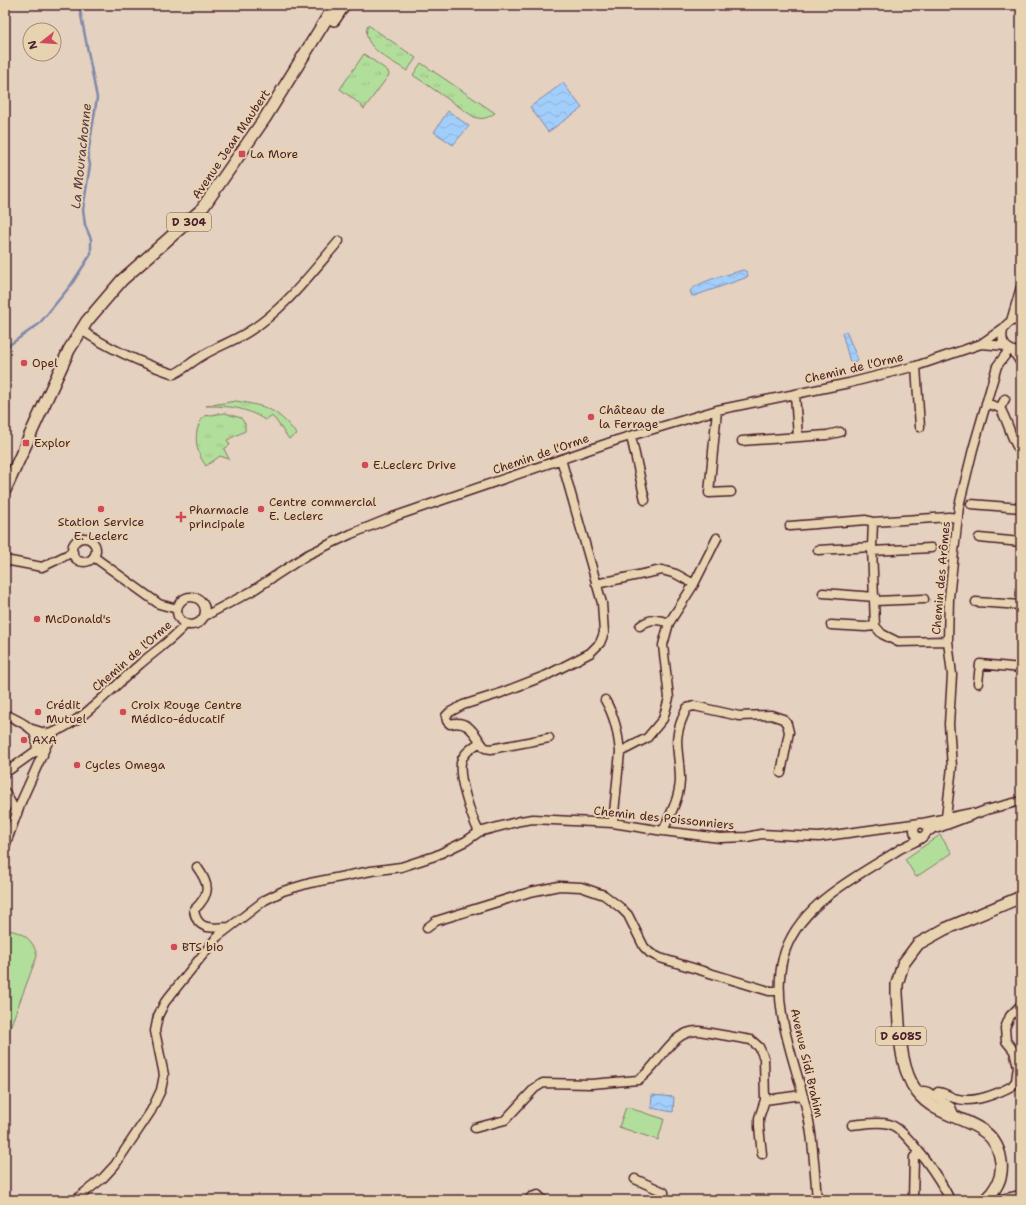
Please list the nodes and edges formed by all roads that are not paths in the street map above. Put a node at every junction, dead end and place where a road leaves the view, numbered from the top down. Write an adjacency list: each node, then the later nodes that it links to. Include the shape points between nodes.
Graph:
1 (335, 5): 3 (main road, Avenue Jean Maubert / D 304)
2 (344, 5): 3 (main road, Avenue Jean Maubert / D 304, via 319,41)
3 (301, 61): 8 (main road, Avenue Jean Maubert / D 304, via 242,154 202,210 122,280)
4 (339, 241): 8 (street, via 296,291 267,319 174,374 130,358)
5 (1021, 294): 7 (street)
6 (1021, 320): 7 (street)
7 (1008, 324): 9 (street, Chemin de l'Orme); 10 (street, via 1002,337)
8 (81, 330): 25 (main road, Avenue Jean Maubert / D 304, via 69,350)
9 (981, 344): 10 (street, Chemin de l'Orme); 12 (street, Chemin de l'Orme)
10 (1012, 349): 11 (street); 15 (street, Chemin des Arômes, via 997,366)
11 (1021, 363)
12 (916, 366): 13 (street, Chemin de l'Orme); 18 (street)
13 (795, 394): 17 (street, Chemin de l'Orme); 21 (street)
14 (1005, 399): 16 (street)
15 (986, 403): 16 (street); 30 (street, Chemin des Arômes, via 962,492)
16 (1000, 408): 23 (street)
17 (717, 410): 20 (street, Chemin de l'Orme); 26 (street, via 709,493)
18 (920, 427)
19 (840, 432): 21 (street)
20 (631, 436): 24 (street, Chemin de l'Orme); 27 (street)
21 (798, 437): 22 (street)
22 (742, 441)
23 (1021, 453)
24 (561, 459): 42 (street); 50 (street, Chemin de l'Orme, via 370,525 307,555 252,592)
25 (5, 489)
26 (731, 492)
27 (645, 500)
28 (971, 504): 29 (street)
29 (1021, 508)
30 (958, 518): 31 (street); 58 (street, Chemin des Arômes)
31 (873, 522): 32 (street, via 866,520); 37 (street)
32 (790, 526)
33 (717, 538): 43 (street)
34 (978, 538): 35 (street)
35 (1021, 542)
36 (931, 548): 37 (street)
37 (872, 549): 38 (street); 45 (street)
38 (818, 550)
39 (73, 552): 40 (street, via 76,558 83,562); 40 (street, via 77,541 88,539 95,546); 41 (street, via 42,567)
40 (94, 557): 51 (street, via 160,604)
41 (5, 560)
42 (596, 584): 43 (street, via 662,570); 66 (street, via 604,619 604,633 600,643 590,652 547,675 463,705 446,716 450,724 456,723 474,730)
43 (694, 584): 53 (street)
44 (823, 593): 45 (street)
45 (875, 599): 46 (street); 57 (street)
46 (924, 599)
47 (976, 602): 48 (street)
48 (1021, 605)
49 (204, 606): 50 (street); 51 (street, via 198,599 189,597 181,601); 52 (street)
50 (218, 608): 52 (street, Chemin de l'Orme)
51 (177, 609): 54 (street, via 178,618)
52 (205, 616): 54 (street, via 200,623)
53 (669, 623): 56 (street, via 658,619 647,621); 67 (street, via 663,645 669,698 663,719 648,738)
54 (185, 625): 64 (street, Chemin de l'Orme, via 88,710)
55 (831, 625): 57 (street)
56 (640, 626)
57 (875, 626): 58 (street, via 882,634 898,642)
58 (948, 641): 75 (street, Chemin des Arômes, via 952,675 949,724 952,767)
59 (1021, 668): 60 (street, via 980,664)
60 (978, 683)
61 (605, 700): 67 (street, via 617,727)
62 (5, 714): 63 (street)
63 (32, 729): 64 (street); 68 (street, via 38,742)
64 (51, 736): 68 (street, Chemin de l'Orme)
65 (549, 738): 66 (street, via 491,749 485,748)
66 (480, 742): 81 (street, via 462,758 460,766 466,801)
67 (620, 752): 76 (street)
68 (39, 753): 69 (street, Chemin de l'Orme); 74 (street)
69 (5, 773)
70 (781, 773): 79 (street, via 789,732 783,719 771,715 739,716 694,706 687,708 679,723 676,741 680,780 678,796)
71 (5, 792): 74 (street)
72 (1021, 800): 73 (street)
73 (986, 810): 75 (street); 80 (street)
74 (17, 814): 83 (street)
75 (946, 817): 77 (street); 80 (street)
76 (613, 823): 79 (street, Chemin des Poissonniers); 81 (street, Chemin des Poissonniers, via 534,819)
77 (921, 823): 78 (street, Chemin des Poissonniers); 80 (street); 82 (street, via 916,825)
78 (898, 827): 79 (street, Chemin des Poissonniers, via 819,837 761,834 720,838); 82 (street, Chemin des Poissonniers)
79 (663, 831)
80 (930, 831): 82 (street, via 926,835)
81 (479, 832): 86 (street, Chemin des Poissonniers, via 435,856 401,867 320,881 283,891 265,900)
82 (916, 834): 88 (street, Avenue Sidi Brahim, via 907,845 830,895 810,912 788,945 784,956)
83 (5, 846)
84 (197, 867): 86 (street, via 206,879 207,891 204,901 194,910 195,918 199,924 206,926)
85 (1021, 897): 90 (main road, D 6085, via 926,938 918,944 903,964 897,984 902,1046 907,1073)
86 (229, 927): 103 (street, Chemin des Poissonniers, via 202,954 165,1002 158,1016 155,1031 164,1075 161,1090 151,1111 115,1165)
87 (427, 928): 88 (street, via 436,921 530,892 559,886 581,887 604,895 621,908 628,915 644,947 660,958 769,991)
88 (780, 991): 91 (street, Avenue Sidi Brahim, via 789,1048)
89 (1021, 1004): 92 (street, via 1010,1016 1005,1028 1006,1041 1014,1051 1018,1066 1016,1081 1012,1086 972,1100 954,1098 940,1092)
90 (918, 1093): 92 (street, via 924,1091); 94 (main road, D 6085, via 935,1108)
91 (802, 1095): 93 (street); 106 (street, Avenue Sidi Brahim, via 810,1127)
92 (934, 1096): 94 (street, via 951,1107)
93 (765, 1100): 96 (street, via 764,1058 756,1043 692,1030 681,1035 638,1080 591,1084 543,1083 505,1120); 97 (street, via 759,1127)
94 (956, 1119): 102 (main road, D 6085, via 969,1122 988,1133 999,1149 1001,1174)
95 (852, 1125): 98 (street, via 883,1123 894,1126)
96 (475, 1128)
97 (762, 1154)
98 (919, 1154): 107 (street, via 914,1157); 108 (street, via 934,1172)
99 (635, 1179): 105 (street, via 664,1192)
100 (1021, 1195): 102 (street, via 997,1200)
101 (531, 1197): 104 (street, via 538,1195)
102 (985, 1199)
103 (75, 1200)
104 (543, 1200)
105 (665, 1200)
106 (817, 1200)
107 (913, 1200)
108 (950, 1200)

